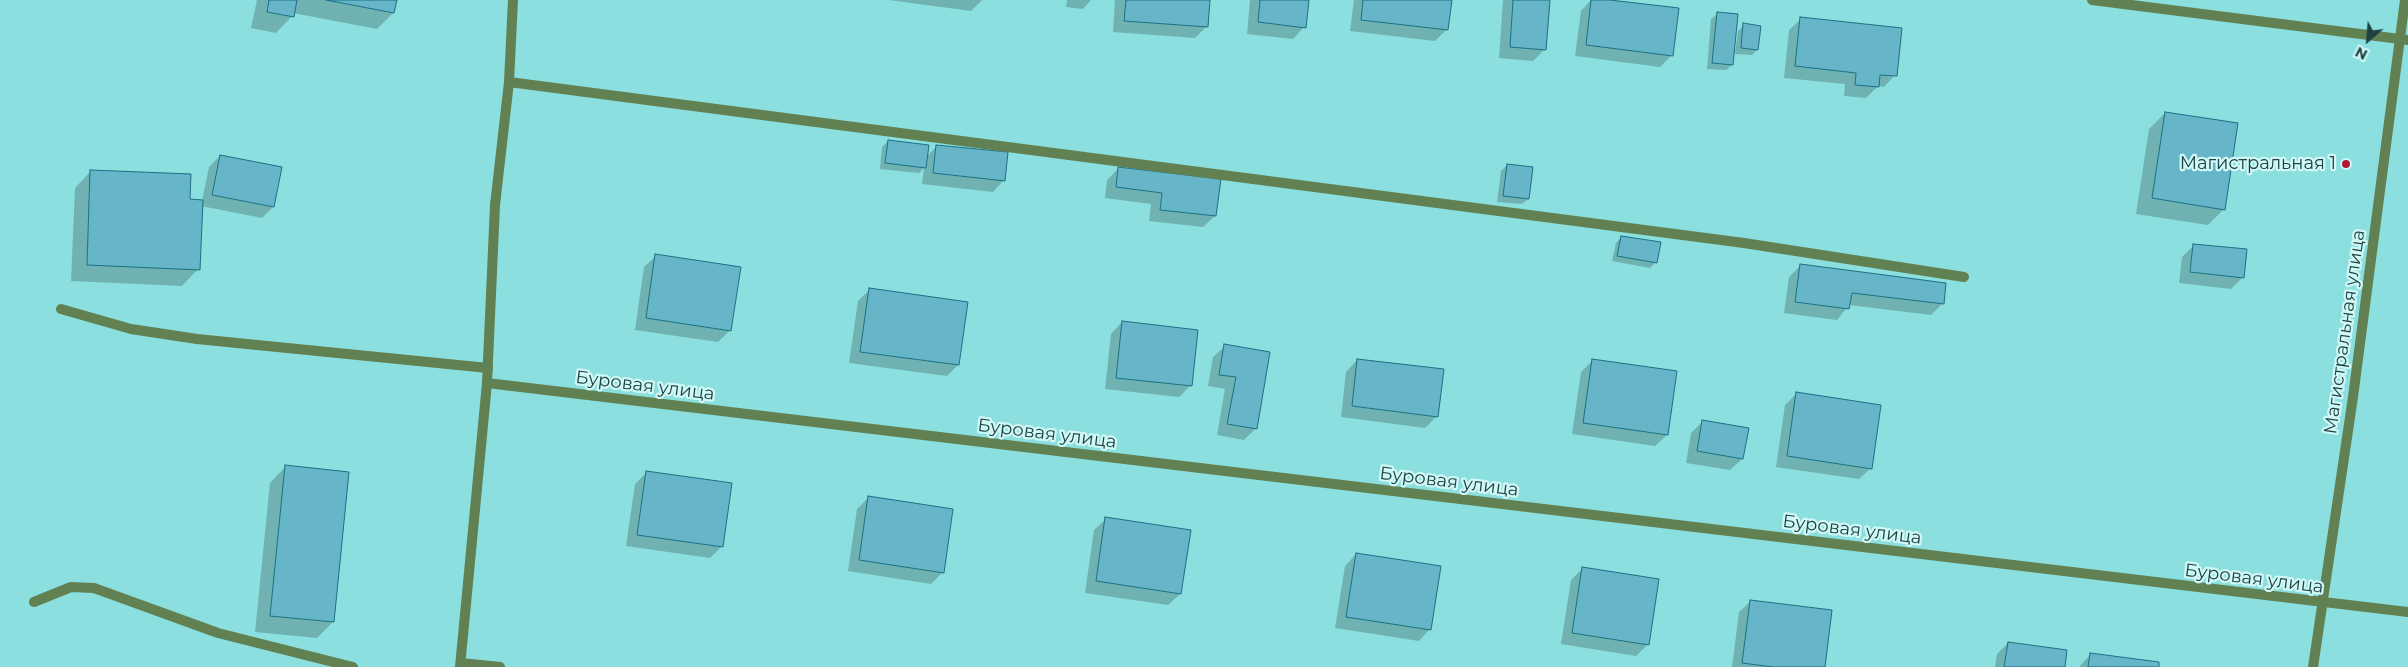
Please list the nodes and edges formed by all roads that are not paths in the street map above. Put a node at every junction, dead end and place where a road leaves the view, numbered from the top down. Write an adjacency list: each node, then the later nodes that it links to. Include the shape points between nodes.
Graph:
1 (513, 0): 5 (street)
2 (2092, 0): 4 (street)
3 (2405, 0): 4 (street, Магистральная улица)
4 (2403, 39): 11 (street, Магистральная улица)
5 (509, 82): 6 (street, via 1744,243); 8 (street, via 495,205)
6 (1964, 277)
7 (62, 309): 8 (street, via 131,329)
8 (488, 368): 9 (street)
9 (487, 383): 11 (street, Буровая улица); 13 (street)
10 (34, 602): 14 (street, via 71,587 94,588 218,633)
11 (2323, 603): 12 (street, Буровая улица); 16 (street, Магистральная улица)
12 (2408, 612)
13 (460, 665): 15 (street)
14 (353, 667)
15 (500, 667)
16 (2313, 667)

